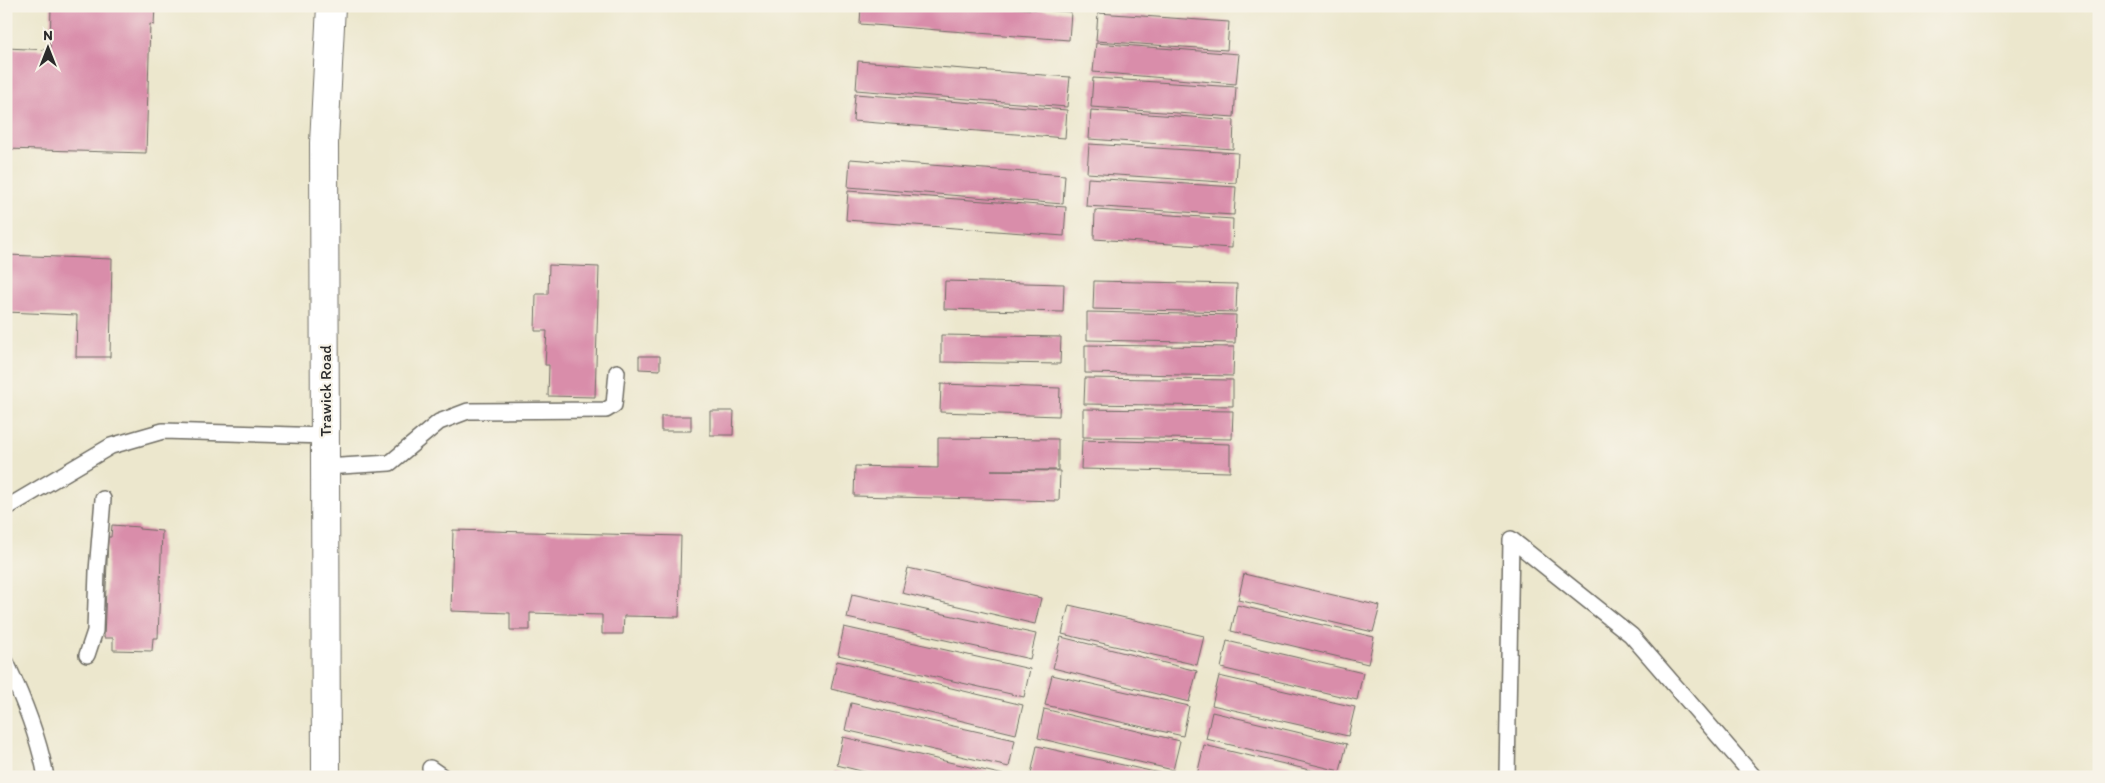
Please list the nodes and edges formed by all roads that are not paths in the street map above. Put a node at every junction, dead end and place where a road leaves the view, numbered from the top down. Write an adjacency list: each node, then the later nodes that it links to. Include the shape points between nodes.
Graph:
1 (331, 6): 3 (street, Trawick Road, via 324,143)
2 (617, 372): 4 (lane, via 614,405 606,410 468,411 439,422 390,463)
3 (325, 436): 4 (street, Trawick Road); 6 (lane, via 163,431 111,446)
4 (325, 467): 11 (street, Trawick Road)
5 (103, 499): 7 (lane, via 96,632)
6 (6, 508)
7 (87, 655)
8 (6, 662): 10 (lane, via 19,689)
9 (430, 768): 12 (lane)
10 (46, 777)
11 (326, 777)
12 (443, 777)
13 (1507, 777): 14 (lane, via 1511,539 1631,635)
14 (1754, 777)

